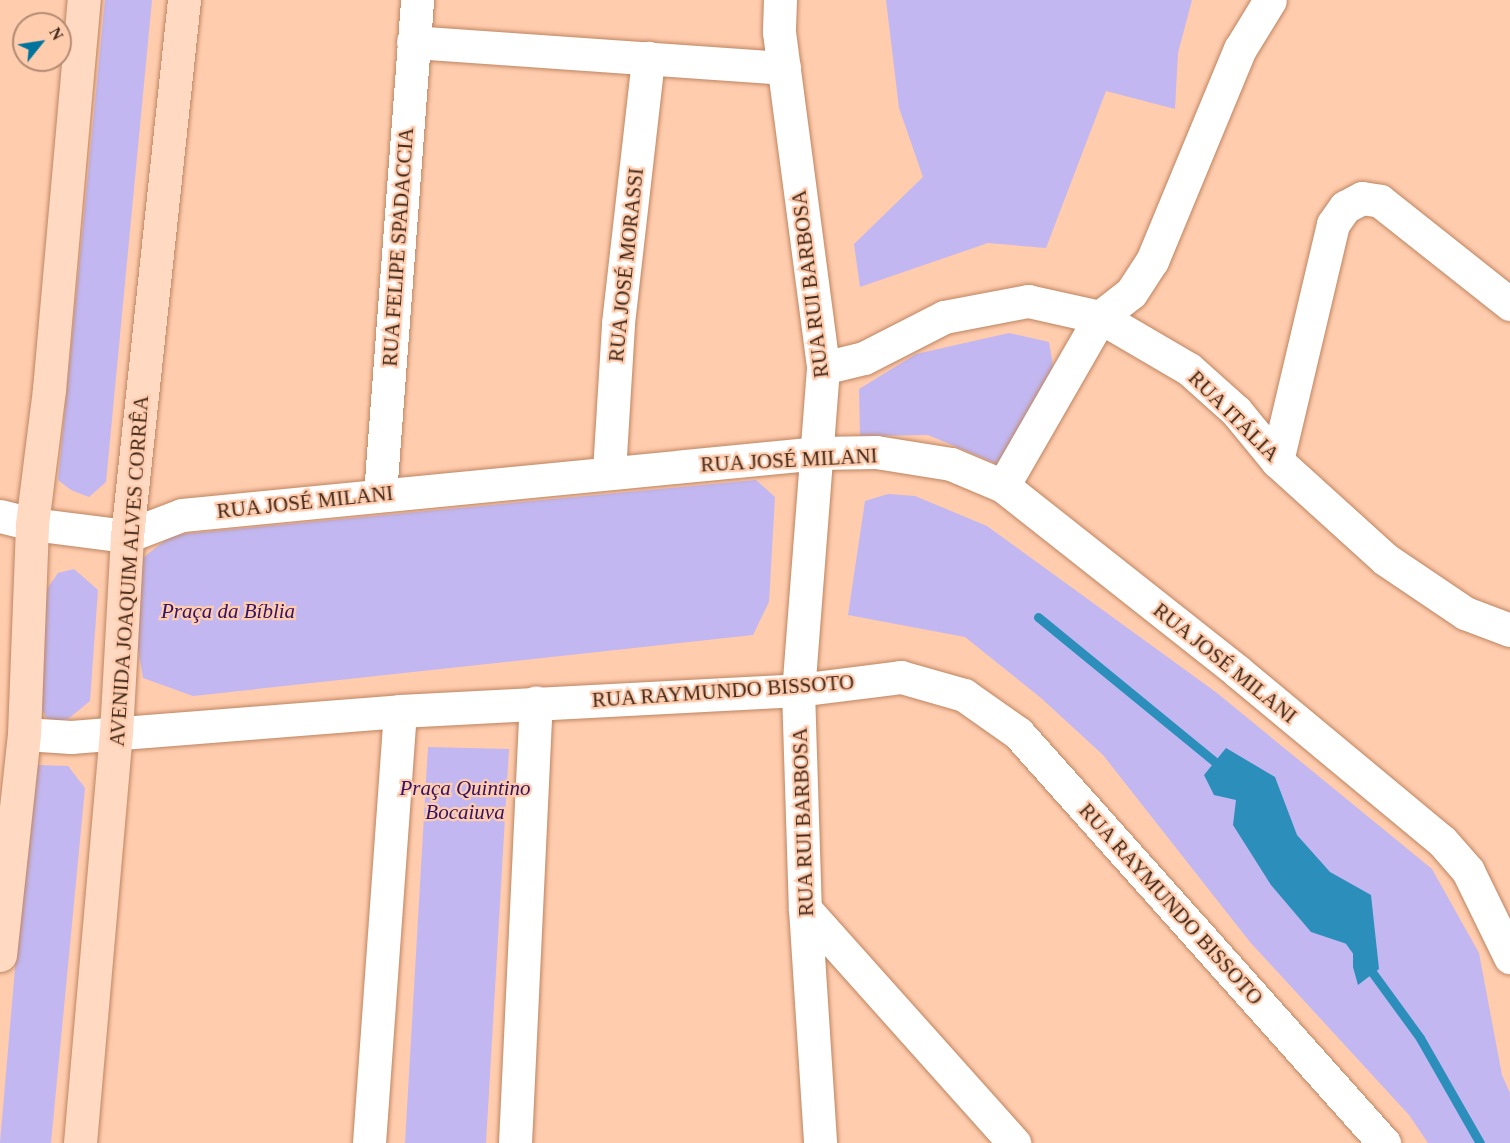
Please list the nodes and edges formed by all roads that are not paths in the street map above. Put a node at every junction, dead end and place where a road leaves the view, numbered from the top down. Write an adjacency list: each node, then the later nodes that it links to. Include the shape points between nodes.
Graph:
1 (84, 0): 18 (main road, via 49,389)
2 (184, 0): 19 (main road, AVENIDA JOAQUIM ALVES CORRÊA)
3 (417, 0): 6 (street, RUA FELIPE SPADACCIA)
4 (780, 0): 8 (street, RUA RUI BARBOSA)
5 (1270, 0): 10 (street, via 1240,49 1152,261 1131,293)
6 (413, 42): 7 (street); 16 (street, RUA FELIPE SPADACCIA)
7 (648, 58): 8 (street); 14 (street, RUA JOSÉ MORASSI, via 618,323)
8 (784, 69): 11 (street, RUA RUI BARBOSA)
9 (1510, 304): 13 (street, via 1380,201 1362,198 1345,207 1333,224)
10 (1100, 317): 11 (street, RUA ITÁLIA, via 1028,301 1017,303 944,317 864,358); 13 (street, RUA ITÁLIA, via 1189,369 1236,411); 15 (street)
11 (823, 368): 12 (street, RUA RUI BARBOSA)
12 (819, 453): 14 (street, RUA JOSÉ MILANI); 15 (street, RUA JOSÉ MILANI, via 876,452 951,464); 21 (street, RUA RUI BARBOSA)
13 (1277, 461): 20 (street, RUA ITÁLIA, via 1385,559 1465,613)
14 (609, 472): 16 (street, RUA JOSÉ MILANI)
15 (1003, 486): 28 (street, RUA JOSÉ MILANI, via 1237,671 1442,841 1468,871)
16 (380, 494): 19 (street, RUA JOSÉ MILANI, via 182,515)
17 (0, 516): 18 (street)
18 (32, 524): 19 (street); 24 (main road)
19 (127, 536): 25 (main road, AVENIDA JOAQUIM ALVES CORRÊA)
20 (1510, 630)
21 (798, 690): 22 (street, RUA RAYMUNDO BISSOTO); 26 (street, RUA RUI BARBOSA); 34 (street, RUA RAYMUNDO BISSOTO, via 901,677 964,695 1018,733)
22 (536, 702): 23 (street, RUA RAYMUNDO BISSOTO); 31 (street)
23 (400, 711): 25 (street, RUA RAYMUNDO BISSOTO); 30 (street)
24 (24, 734): 25 (street, RUA RAYMUNDO BISSOTO); 27 (main road)
25 (116, 734): 29 (main road, AVENIDA JOAQUIM ALVES CORRÊA)
26 (805, 909): 32 (street, RUA RUI BARBOSA); 33 (street)
27 (0, 955)
28 (1510, 957)
29 (80, 1143)
30 (369, 1143)
31 (515, 1143)
32 (820, 1143)
33 (1014, 1143)
34 (1384, 1143)

